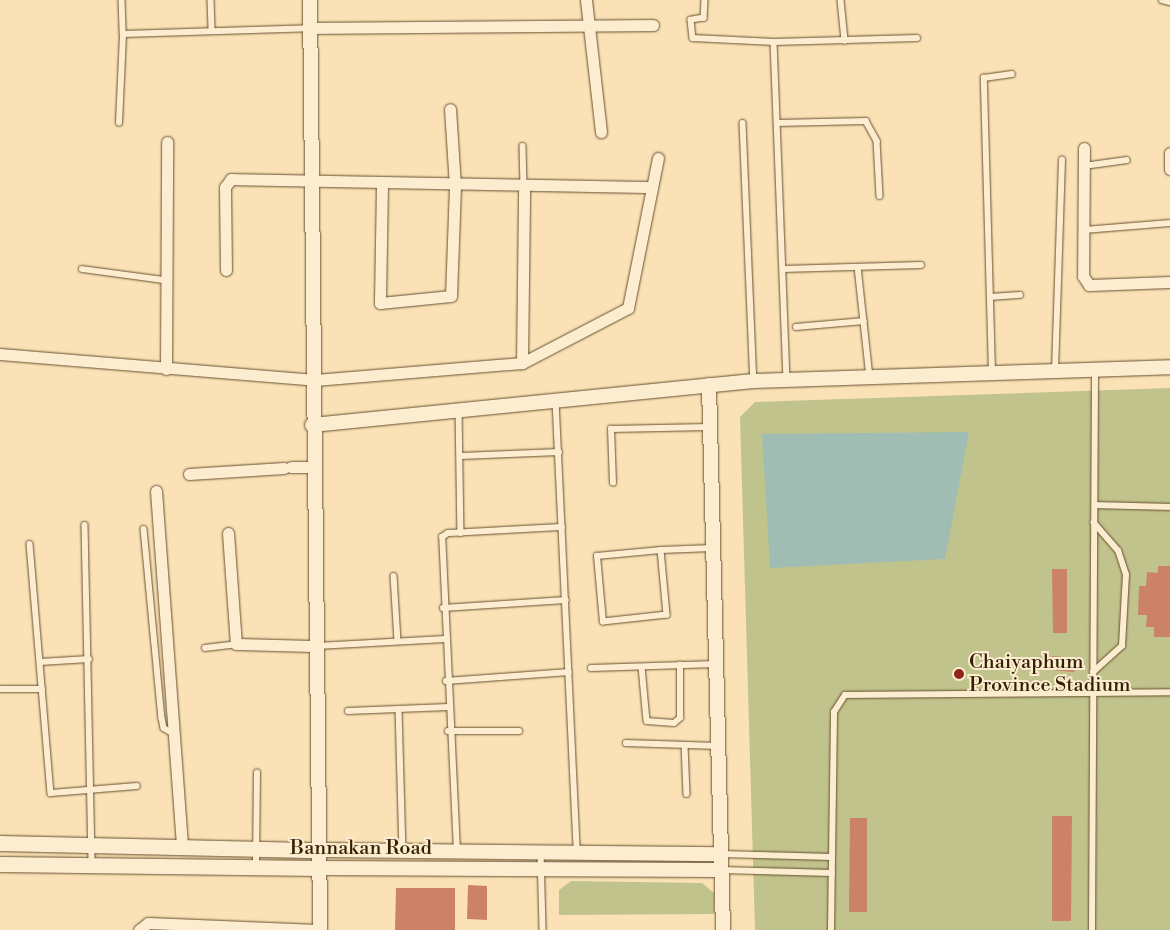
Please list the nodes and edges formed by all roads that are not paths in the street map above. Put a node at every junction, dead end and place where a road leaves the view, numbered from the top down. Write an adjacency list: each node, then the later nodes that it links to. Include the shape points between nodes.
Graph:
1 (122, 0): 13 (lane)
2 (211, 0): 12 (lane)
3 (310, 0): 11 (street)
4 (586, 0): 10 (street)
5 (705, 0): 16 (lane, via 704,18 691,20 693,38)
6 (841, 0): 15 (lane)
7 (1162, 0): 8 (lane)
8 (1170, 2)
9 (652, 25): 10 (street)
10 (587, 26): 11 (street); 22 (street)
11 (310, 28): 12 (lane); 32 (street)
12 (212, 30): 13 (lane)
13 (124, 34): 20 (lane)
14 (916, 38): 15 (lane)
15 (846, 40): 16 (lane)
16 (774, 42): 21 (lane)
17 (1012, 74): 48 (lane, via 984,78)
18 (450, 109): 34 (street)
19 (743, 122): 61 (lane)
20 (119, 123)
21 (778, 123): 37 (lane, via 866,121 877,141); 43 (lane)
22 (601, 132)
23 (167, 142): 45 (street)
24 (523, 146): 35 (lane)
25 (1084, 148): 30 (street)
26 (1170, 153): 31 (street)
27 (658, 158): 36 (street)
28 (1062, 160): 56 (lane)
29 (1127, 160): 30 (lane)
30 (1084, 166): 39 (street)
31 (1170, 169)
32 (313, 182): 33 (street); 44 (street, via 235,178 227,182); 59 (street)
33 (382, 185): 34 (street); 34 (street, via 380,302 451,296)
34 (455, 186): 35 (street)
35 (524, 187): 36 (street); 52 (street)
36 (652, 187): 52 (street, via 628,308)
37 (880, 196)
38 (1170, 223): 39 (lane)
39 (1084, 230): 46 (street, via 1083,276 1088,285)
40 (920, 265): 41 (lane)
41 (858, 267): 43 (lane); 49 (lane)
42 (82, 269): 45 (lane)
43 (783, 269): 60 (lane)
44 (226, 270)
45 (164, 280): 54 (street)
46 (1170, 282)
47 (1020, 295): 48 (lane)
48 (990, 297): 57 (lane)
49 (864, 321): 50 (lane); 58 (lane)
50 (796, 327)
51 (0, 354): 54 (street)
52 (522, 363): 59 (street)
53 (1170, 367): 55 (street)
54 (166, 369): 59 (street)
55 (1095, 369): 56 (street); 73 (lane)
56 (1055, 371): 57 (street)
57 (992, 373): 58 (street)
58 (870, 377): 60 (street)
59 (315, 380): 65 (street)
60 (787, 380): 61 (street)
61 (754, 381): 62 (street)
62 (709, 385): 63 (street); 66 (street)
63 (556, 400): 64 (street); 67 (lane)
64 (459, 410): 65 (street); 68 (lane)
65 (312, 425): 69 (street)
66 (709, 427): 71 (lane, via 611,429); 82 (street)
67 (559, 452): 68 (lane); 77 (lane)
68 (461, 456): 80 (lane)
69 (312, 467): 70 (street); 90 (street)
70 (189, 474)
71 (613, 483)
72 (156, 491): 110 (street)
73 (1094, 506): 74 (lane); 75 (lane)
74 (1170, 507)
75 (1094, 523): 99 (lane); 99 (lane, via 1118,551 1126,585 1122,646)
76 (86, 525): 92 (lane)
77 (562, 527): 80 (lane); 85 (lane)
78 (144, 528): 110 (lane, via 162,718 164,728)
79 (228, 532): 89 (street)
80 (461, 532): 86 (lane, via 442,537)
81 (30, 544): 93 (lane)
82 (713, 548): 83 (lane); 94 (street)
83 (661, 550): 83 (lane, via 667,615 603,622 597,556)
84 (394, 576): 88 (lane)
85 (566, 600): 86 (lane); 98 (lane)
86 (443, 608): 87 (lane)
87 (445, 639): 88 (lane); 100 (lane)
88 (398, 641): 90 (lane)
89 (236, 644): 90 (street); 91 (lane)
90 (315, 646): 122 (street)
91 (205, 648)
92 (89, 659): 93 (lane); 116 (lane)
93 (40, 662): 102 (lane)
94 (716, 664): 95 (lane); 113 (street)
95 (680, 666): 96 (lane); 96 (lane, via 680,718 674,723 647,721)
96 (642, 667): 97 (lane)
97 (591, 668)
98 (569, 672): 100 (lane); 126 (lane)
99 (1094, 672): 103 (lane)
100 (446, 681): 105 (lane)
101 (0, 689): 102 (lane)
102 (42, 689): 116 (lane, via 51,793)
103 (1094, 692): 104 (lane); 128 (lane, via 845,695 834,712); 142 (lane)
104 (1170, 692)
105 (448, 707): 106 (lane); 108 (lane)
106 (399, 709): 107 (lane); 123 (lane)
107 (348, 712)
108 (448, 731): 109 (lane); 124 (lane)
109 (519, 732)
110 (176, 736): 120 (street)
111 (626, 743): 112 (lane)
112 (684, 745): 113 (lane); 117 (lane)
113 (718, 746): 127 (street)
114 (257, 773): 121 (lane)
115 (137, 786): 116 (lane)
116 (93, 790): 119 (lane)
117 (687, 794)
118 (0, 843): 119 (main road, Bannakan Road)
119 (93, 845): 120 (main road, Bannakan Road); 130 (lane)
120 (182, 847): 121 (main road, Bannakan Road)
121 (256, 848): 122 (main road, Bannakan Road); 131 (lane)
122 (319, 850): 123 (street, Bannakan Road); 132 (street)
123 (403, 851): 124 (street, Bannakan Road)
124 (457, 851): 125 (street, Bannakan Road)
125 (541, 852): 126 (street, Bannakan Road); 133 (lane)
126 (577, 852): 127 (street, Bannakan Road)
127 (721, 854): 128 (lane); 134 (street)
128 (832, 857): 135 (lane)
129 (0, 864): 130 (main road, Bannakan Road)
130 (92, 866): 131 (main road, Bannakan Road)
131 (256, 868): 132 (main road, Bannakan Road)
132 (319, 868): 133 (street, Bannakan Road); 138 (street)
133 (542, 869): 134 (street, Bannakan Road); 139 (lane)
134 (722, 870): 135 (lane); 140 (street)
135 (832, 874): 141 (lane)
136 (140, 930): 137 (street, via 148,923)
137 (312, 930)
138 (320, 930)
139 (543, 930)
140 (723, 930)
141 (831, 930)
142 (1092, 930)

